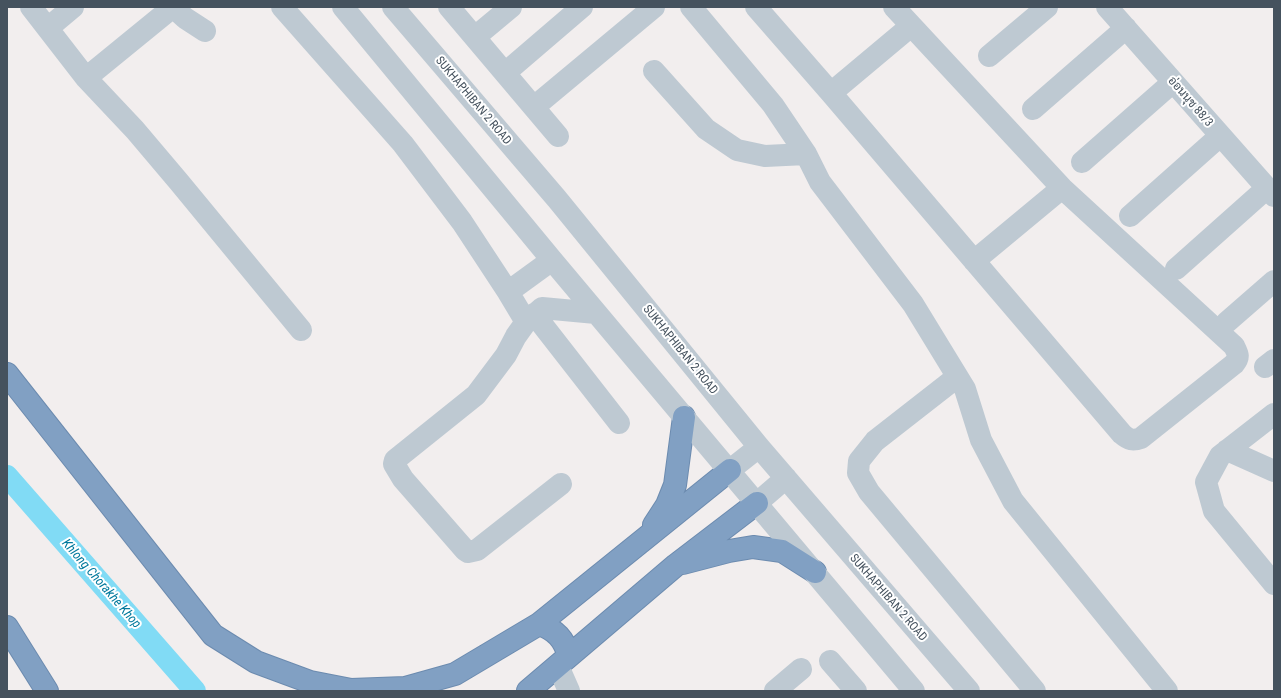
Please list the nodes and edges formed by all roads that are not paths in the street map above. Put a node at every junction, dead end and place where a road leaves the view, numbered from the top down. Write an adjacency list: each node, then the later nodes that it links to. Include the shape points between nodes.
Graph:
1 (31, 7): 17 (street)
2 (73, 7): 17 (street)
3 (173, 7): 19 (street); 24 (street)
4 (282, 7): 40 (street, via 403,144 462,222)
5 (342, 7): 36 (street)
6 (393, 7): 50 (street, SUKHAPHIBAN 2 ROAD, via 562,205)
7 (449, 7): 20 (street)
8 (511, 7): 20 (street)
9 (582, 7): 23 (street)
10 (654, 7): 27 (street)
11 (691, 7): 31 (street, via 773,105)
12 (756, 7): 26 (street)
13 (894, 7): 16 (street)
14 (1047, 7): 21 (street)
15 (1107, 7): 18 (street, อ่อนนุช 88/3)
16 (911, 26): 26 (street); 33 (street)
17 (48, 28): 24 (street)
18 (1126, 28): 25 (street, อ่อนนุช 88/3); 28 (street)
19 (205, 31)
20 (475, 37): 23 (street)
21 (989, 56)
22 (654, 71): 31 (street, via 706,128 737,150 765,156)
23 (505, 72): 27 (street)
24 (86, 78): 44 (street, via 135,130)
25 (1173, 82): 30 (street, อ่อนนุช 88/3); 32 (street)
26 (831, 93): 37 (street)
27 (534, 107): 29 (street)
28 (1032, 109)
29 (558, 136)
30 (1220, 136): 34 (street, อ่อนนุช 88/3); 35 (street)
31 (806, 154): 46 (street, via 820,182 913,304)
32 (1082, 162)
33 (1062, 188): 37 (street); 37 (street, via 1234,346 1238,355 1234,364 1141,438 1128,440)
34 (1271, 192): 38 (street)
35 (1130, 216)
36 (552, 260): 40 (street); 41 (street)
37 (974, 261)
38 (1176, 269)
39 (1274, 281): 43 (street)
40 (508, 292): 42 (street)
41 (596, 313): 42 (street, via 542,308); 48 (street)
42 (530, 318): 49 (street); 55 (street, via 476,395 395,460 394,464 403,479 468,552 477,550)
43 (1227, 322)
44 (301, 330)
45 (7, 374): 61 (highway, via 213,635 256,662 310,682 351,690 405,688 455,674)
46 (957, 377): 73 (street, via 875,441 859,461 858,473 869,492); 74 (street, via 965,389 981,440 1013,501)
47 (1274, 414): 51 (street)
48 (684, 417): 52 (street); 57 (highway, via 675,485 667,505)
49 (619, 423)
50 (759, 447): 52 (street); 54 (street, SUKHAPHIBAN 2 ROAD)
51 (1227, 450): 53 (street); 60 (street, via 1220,456 1206,482 1214,511)
52 (730, 470): 56 (street); 57 (highway)
53 (1274, 471)
54 (786, 478): 56 (street); 72 (street, SUKHAPHIBAN 2 ROAD)
55 (560, 484)
56 (757, 503): 58 (highway); 59 (street)
57 (646, 538): 61 (highway)
58 (676, 565): 59 (highway, via 753,547 782,551); 63 (highway)
59 (814, 572): 71 (street)
60 (1274, 584)
61 (539, 624): 63 (highway, via 550,628 566,645)
62 (7, 627): 66 (highway)
63 (563, 661): 67 (highway); 68 (street)
64 (830, 661): 70 (street)
65 (801, 669): 69 (street)
66 (47, 691)
67 (528, 691)
68 (569, 691)
69 (775, 691)
70 (856, 691)
71 (914, 691)
72 (969, 691)
73 (1035, 691)
74 (1167, 691)

